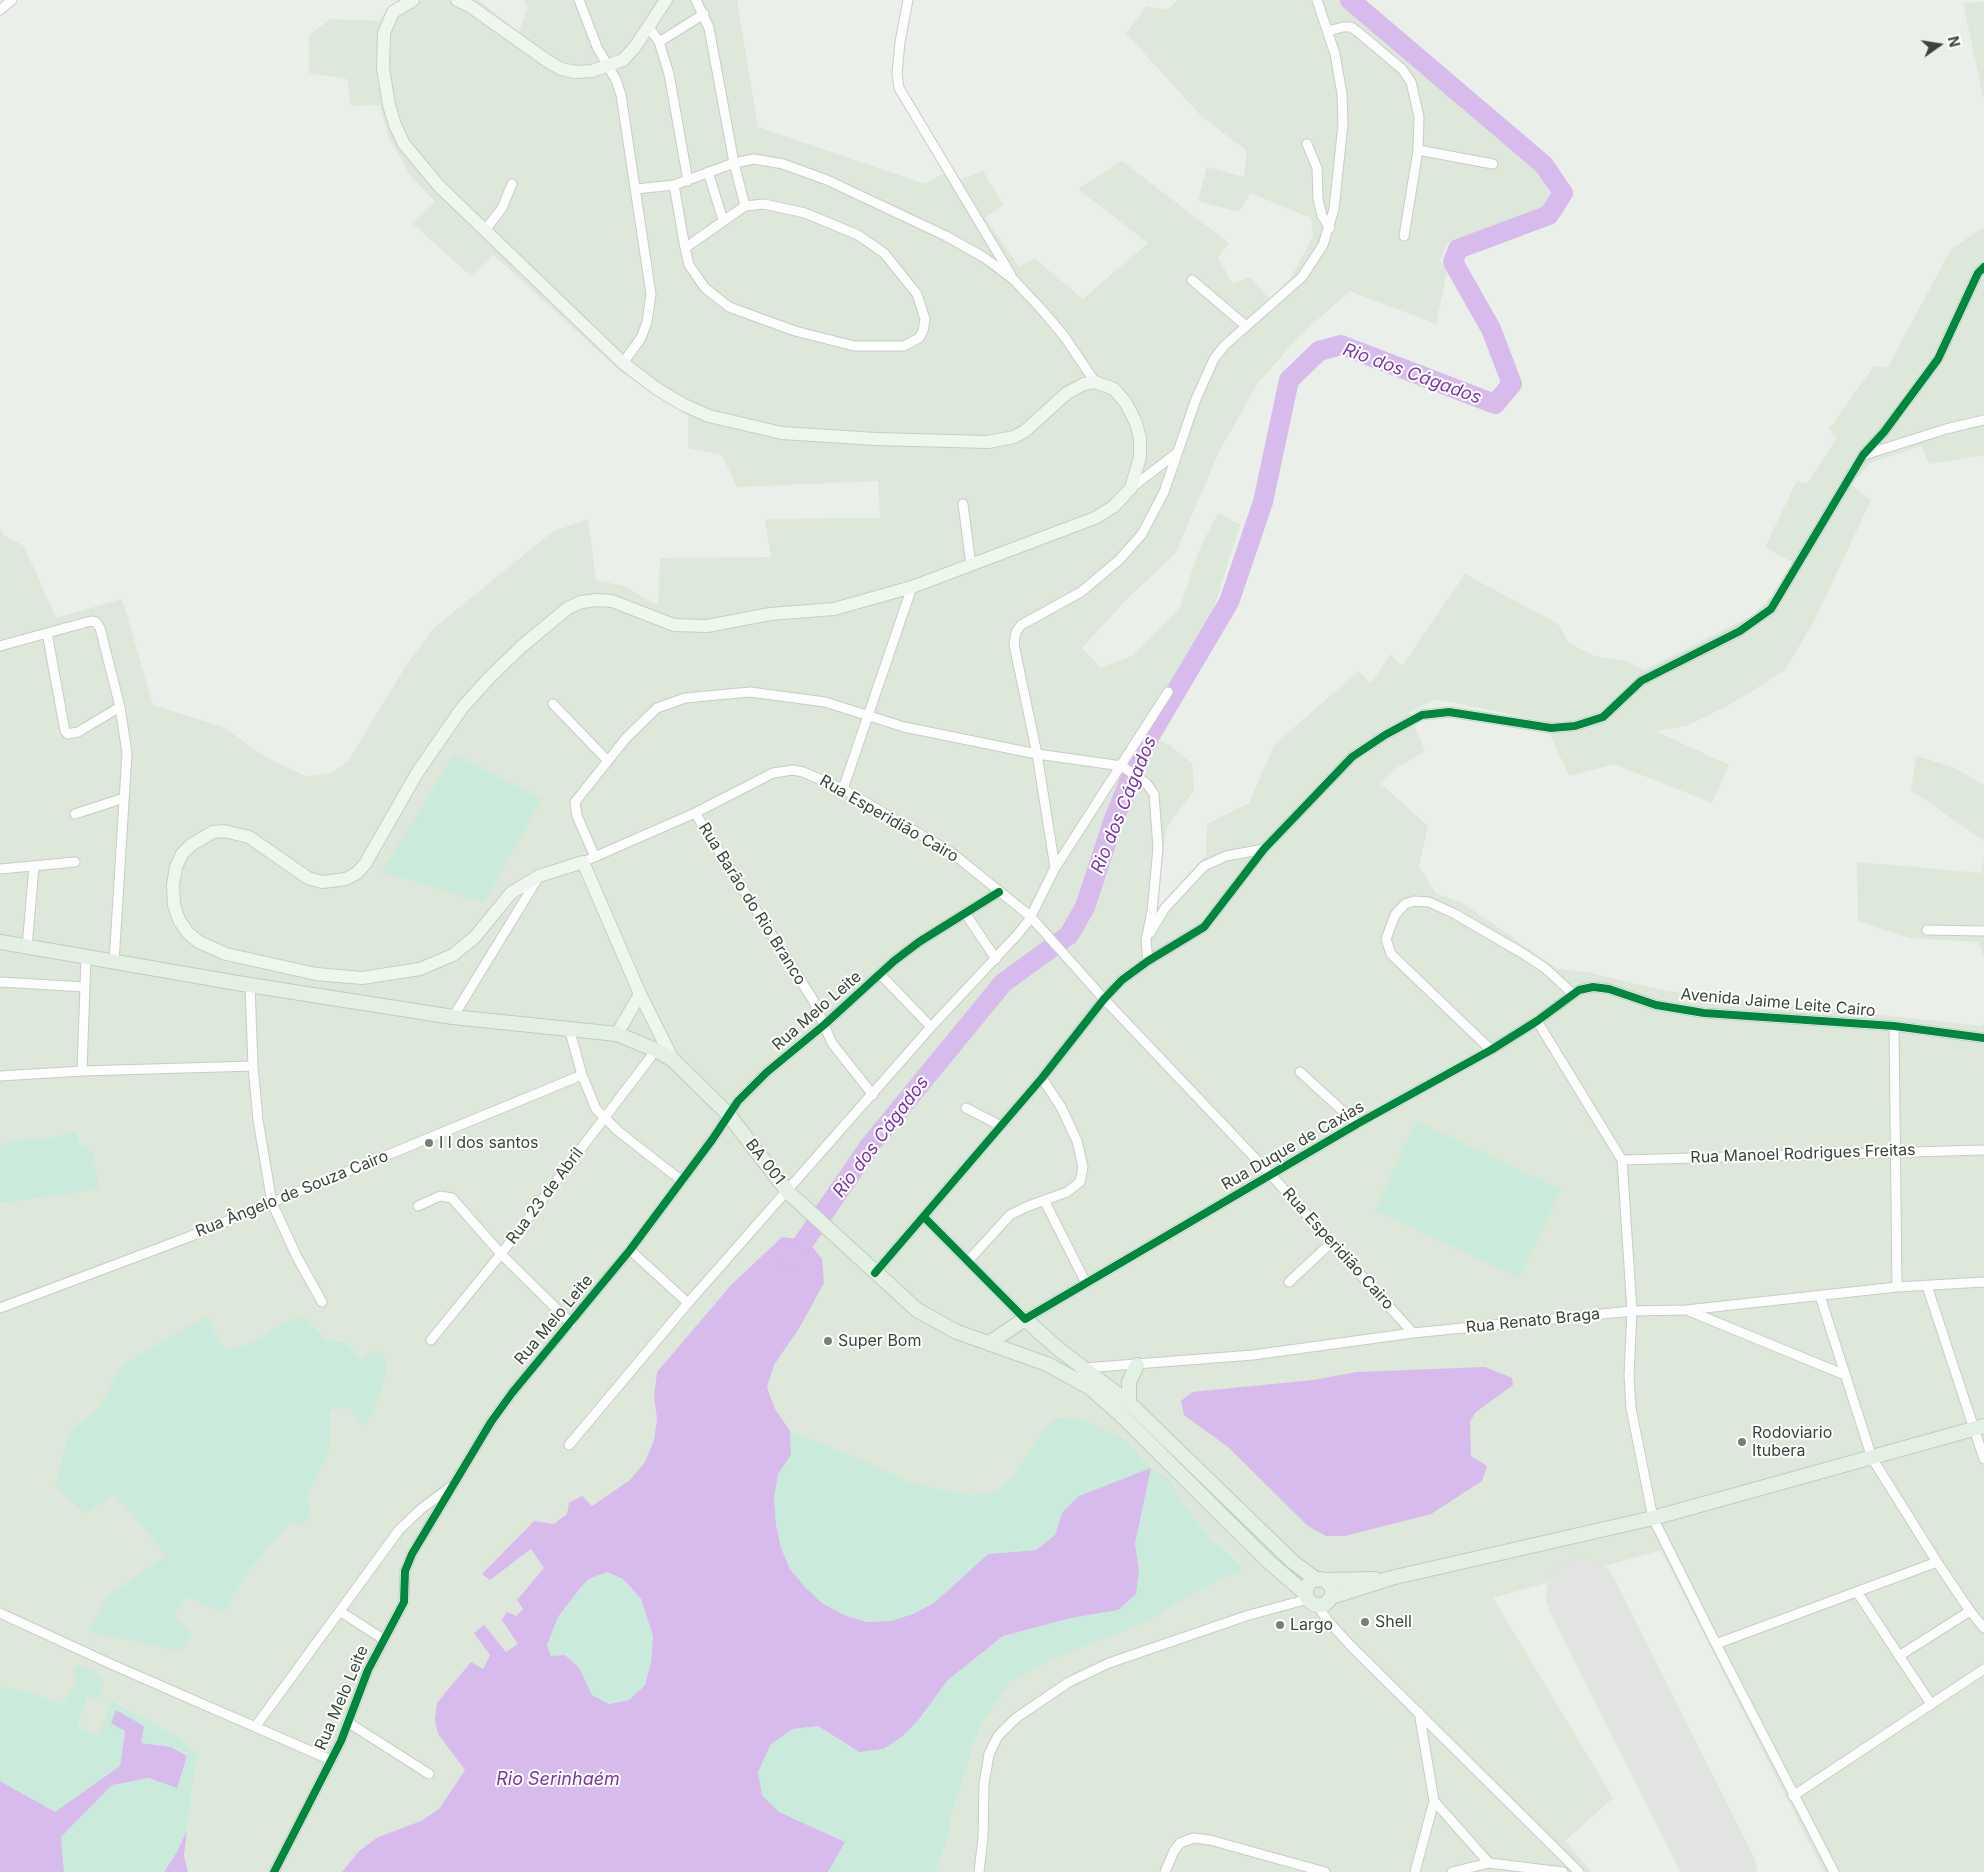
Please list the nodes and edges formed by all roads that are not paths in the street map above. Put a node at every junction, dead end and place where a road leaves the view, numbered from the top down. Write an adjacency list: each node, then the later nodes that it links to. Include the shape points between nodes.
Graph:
1 (12, 0): 9 (street)
2 (413, 0): 27 (main road, via 393,12 384,33 383,68 395,125 418,164)
3 (457, 0): 14 (main road, via 561,68 576,72)
4 (579, 0): 14 (street)
5 (666, 0): 11 (main road)
6 (696, 0): 10 (street)
7 (908, 0): 31 (street, via 900,42 899,88)
8 (1316, 0): 12 (street)
9 (0, 10)
10 (704, 14): 13 (street); 17 (street)
11 (649, 27): 13 (street); 14 (main road, via 623,60)
12 (1328, 31): 16 (street, via 1351,27 1402,69 1416,98); 26 (street, via 1340,76 1342,124)
13 (659, 42): 20 (street, via 669,74)
14 (608, 67): 23 (street, via 620,95)
15 (1307, 144): 26 (street, via 1317,168 1322,216)
16 (1418, 150): 18 (street); 28 (street)
17 (734, 163): 19 (street); 24 (street); 31 (street, via 766,160 827,180 946,236 985,258)
18 (1493, 164)
19 (708, 172): 20 (street); 25 (street)
20 (688, 181): 22 (street)
21 (512, 184): 27 (street, via 502,208)
22 (674, 185): 23 (street); 29 (street)
23 (636, 190): 34 (street, via 651,294 642,338)
24 (745, 206): 25 (street); 29 (street, via 764,204 805,213 871,243 884,253 914,289 925,319 924,331 912,343 896,348 831,342 794,331 742,312 717,298 696,277)
25 (723, 220): 29 (street)
26 (1330, 228): 33 (street, via 1316,260 1302,277)
27 (486, 229): 34 (main road)
28 (1404, 236)
29 (685, 248)
30 (1984, 267): 38 (street, via 1978,273 1929,374)
31 (1014, 280): 35 (street, via 1064,336)
32 (1192, 280): 33 (street)
33 (1246, 326): 37 (street, via 1224,346 1206,372)
34 (623, 363): 35 (main road, via 657,389 709,416 782,433 876,439 1001,442 1025,431 1067,393)
35 (1095, 382): 39 (main road, via 1114,389 1136,423 1140,457)
36 (1984, 420): 38 (street)
37 (1179, 452): 39 (street); 49 (street, via 1151,520 1129,549 1081,592 1021,625 1016,632 1015,649)
38 (1863, 455): 56 (street, via 1771,610 1740,631 1641,681 1603,717 1575,726 1551,728 1449,712 1422,715 1352,757)
39 (1131, 488): 41 (main road, via 1105,514)
40 (963, 504): 41 (street)
41 (971, 565): 42 (main road)
42 (912, 587): 48 (street); 63 (main road, via 834,609 770,614 691,627 674,625 612,601 581,602 556,616 522,646 462,708 357,873 334,882 322,882 308,878 249,837 224,831 213,832 182,854 173,884 174,905 188,933 212,949 316,974 362,978 420,969 453,955 475,937 510,893)
43 (47, 633): 44 (street); 47 (street, via 87,621 96,622); 47 (street, via 65,731 68,734 78,732)
44 (0, 646)
45 (1168, 692): 51 (street)
46 (553, 704): 50 (street)
47 (120, 707): 53 (street, via 126,753)
48 (867, 714): 49 (street, via 904,727); 50 (street, via 825,702 750,692 685,698 657,708); 52 (street)
49 (1037, 754): 51 (street); 61 (street)
50 (608, 761): 57 (street, via 575,802 577,816)
51 (1124, 768): 61 (street); 69 (street, via 1147,784 1154,794 1158,848)
52 (843, 789): 54 (street, Rua Esperidião Cairo, via 803,772 783,770); 64 (street, Rua Esperidião Cairo, via 952,853)
53 (124, 798): 55 (street); 75 (street)
54 (695, 813): 57 (street, Rua Esperidião Cairo); 85 (street, Rua Barão do Rio Branco, via 813,1000)
55 (75, 814)
56 (1264, 849): 69 (street, via 1226,856 1204,866 1165,908); 74 (street, via 1204,927)
57 (595, 857): 59 (street, Rua Esperidião Cairo)
58 (75, 862): 60 (street)
59 (582, 862): 63 (main road); 81 (main road)
60 (34, 868): 62 (street); 71 (street)
61 (1055, 868): 66 (street)
62 (0, 869)
63 (539, 876): 83 (street)
64 (999, 892): 65 (street, Rua Melo Leite); 66 (street, Rua Esperidião Cairo)
65 (965, 913): 73 (street); 76 (street, Rua Melo Leite, via 918,942)
66 (1030, 916): 73 (street); 82 (street, Rua Esperidião Cairo)
67 (1928, 930): 68 (street)
68 (1984, 931)
69 (1146, 940): 74 (street)
70 (0, 942): 71 (main road, BA 001)
71 (27, 947): 72 (main road, BA 001)
72 (86, 957): 75 (main road, BA 001); 79 (street)
73 (996, 959): 88 (street)
74 (1148, 961): 82 (street, via 1122,980)
75 (114, 962): 78 (main road, BA 001)
76 (880, 974): 85 (street, Rua Melo Leite); 88 (street)
77 (0, 982): 79 (street)
78 (250, 986): 83 (main road, BA 001); 94 (street)
79 (85, 987): 95 (street)
80 (1572, 993): 84 (street, Rua Duque de Caxias); 86 (street, Avenida Jaime Leite Cairo, via 1593,987 1681,1010); 92 (street, via 1522,953 1455,914 1429,902 1405,904 1395,915 1386,939 1391,954)
81 (640, 994): 89 (main road); 93 (main road)
82 (1104, 999): 99 (street); 109 (street, Rua Esperidião Cairo)
83 (453, 1017): 87 (main road, BA 001)
84 (1537, 1022): 92 (street, Rua Duque de Caxias); 108 (street)
85 (824, 1026): 100 (street, Rua Barão do Rio Branco, via 837,1051); 102 (street, Rua Melo Leite, via 767,1072)
86 (1894, 1026): 90 (street, Avenida Jaime Leite Cairo); 107 (street)
87 (569, 1028): 89 (main road, BA 001); 97 (street)
88 (931, 1028): 100 (street)
89 (617, 1034): 91 (main road, BA 001)
90 (1983, 1036)
91 (656, 1050): 93 (main road, BA 001); 103 (street, Rua 23 de Abril)
92 (1491, 1050): 104 (street, Rua Duque de Caxias)
93 (673, 1060): 102 (main road, BA 001)
94 (253, 1066): 95 (street); 113 (street)
95 (82, 1071): 98 (street)
96 (1300, 1072): 104 (street)
97 (582, 1075): 103 (street, via 593,1103); 113 (street, Rua Ângelo de Souza Cairo)
98 (0, 1076)
99 (1042, 1078): 105 (street); 112 (street, via 1069,1123 1080,1148 1083,1167 1077,1186)
100 (873, 1094): 111 (street)
101 (966, 1108): 105 (street)
102 (728, 1114): 110 (street, Rua Melo Leite); 111 (main road, BA 001)
103 (604, 1119): 110 (street); 118 (street, Rua 23 de Abril)
104 (1357, 1124): 109 (street, Rua Duque de Caxias)
105 (999, 1125): 115 (street)
106 (1984, 1150): 107 (street, Rua Manoel Rodrigues Freitas)
107 (1897, 1151): 108 (street, Rua Manoel Rodrigues Freitas); 125 (street)
108 (1622, 1160): 131 (street)
109 (1271, 1175): 116 (street, Rua Esperidião Cairo); 123 (street, Rua Duque de Caxias)
110 (682, 1181): 117 (street, Rua Melo Leite)
111 (791, 1195): 120 (main road, BA 001); 128 (street)
112 (1044, 1200): 119 (street, via 1010,1215); 123 (street)
113 (272, 1203): 127 (street); 129 (street, Rua Ângelo de Souza Cairo)
114 (418, 1206): 118 (street, via 440,1196 452,1198)
115 (924, 1217): 119 (street); 120 (street)
116 (1332, 1242): 121 (street); 134 (street, Rua Esperidião Cairo)
117 (630, 1250): 128 (street); 133 (street, Rua Melo Leite)
118 (501, 1254): 133 (street); 135 (street, Rua 23 de Abril)
119 (968, 1261): 132 (street)
120 (875, 1273): 136 (main road, BA 001, via 917,1310 937,1322)
121 (1289, 1282)
122 (1984, 1282): 124 (street, Rua Renato Braga)
123 (1086, 1283): 132 (street, Rua Duque de Caxias)
124 (1927, 1286): 125 (street, Rua Renato Braga); 141 (street)
125 (1897, 1287): 126 (street, Rua Renato Braga)
126 (1820, 1296): 130 (street, Rua Renato Braga); 139 (street)
127 (322, 1302)
128 (688, 1303): 142 (street)
129 (0, 1308)
130 (1686, 1310): 131 (street, Rua Renato Braga); 139 (street)
131 (1632, 1312): 134 (street, Rua Renato Braga); 146 (street, via 1631,1408)
132 (1025, 1319): 136 (main road); 138 (main road)
133 (571, 1323): 145 (street, Rua Melo Leite, via 512,1393)
134 (1413, 1333): 137 (street, Rua Renato Braga, via 1253,1355)
135 (431, 1340)
136 (989, 1343): 152 (main road, BA 001, via 1047,1364 1089,1387)
137 (1137, 1365): 138 (street, Rua Renato Braga); 140 (main road, via 1128,1382)
138 (1083, 1368): 140 (main road)
139 (1845, 1375): 143 (street)
140 (1129, 1403): 149 (main road, via 1293,1562)
141 (1978, 1427): 143 (main road); 144 (street)
142 (570, 1445)
143 (1872, 1458): 146 (main road); 147 (street)
144 (1984, 1459)
145 (451, 1487): 154 (street, via 399,1530); 157 (street, Rua Melo Leite, via 407,1564 404,1602)
146 (1653, 1518): 148 (main road); 158 (street)
147 (1937, 1562): 150 (street); 153 (street)
148 (1391, 1578): 149 (main road); 151 (main road)
149 (1321, 1580): 151 (main road, via 1330,1586); 152 (main road, via 1310,1583)
150 (1857, 1592): 158 (street); 159 (street)
151 (1332, 1597): 152 (main road, via 1328,1602)
152 (1311, 1600): 162 (street, via 1352,1647); 171 (street, via 1246,1616 1109,1663 1069,1682 1016,1718 998,1736 989,1754)
153 (1970, 1611): 156 (street); 159 (street)
154 (341, 1612): 157 (street); 164 (street)
155 (0, 1613): 164 (street)
156 (1984, 1628)
157 (383, 1639): 163 (street, Rua Melo Leite)
158 (1716, 1644): 167 (street)
159 (1899, 1656): 161 (street)
160 (1984, 1669): 161 (street)
161 (1931, 1704): 167 (street)
162 (1419, 1712): 168 (street); 177 (street)
163 (349, 1723): 165 (street, Rua Melo Leite); 166 (street)
164 (256, 1727): 165 (street)
165 (332, 1760): 170 (street, Rua Melo Leite)
166 (429, 1774)
167 (1793, 1796): 178 (street)
168 (1434, 1801): 169 (street); 174 (street)
169 (1489, 1863): 175 (street); 176 (street)
170 (274, 1872)
171 (979, 1872)
172 (1165, 1872): 173 (street, via 1180,1843 1193,1838)
173 (1325, 1872)
174 (1415, 1872)
175 (1452, 1872)
176 (1563, 1872)
177 (1579, 1872)
178 (1834, 1872)

